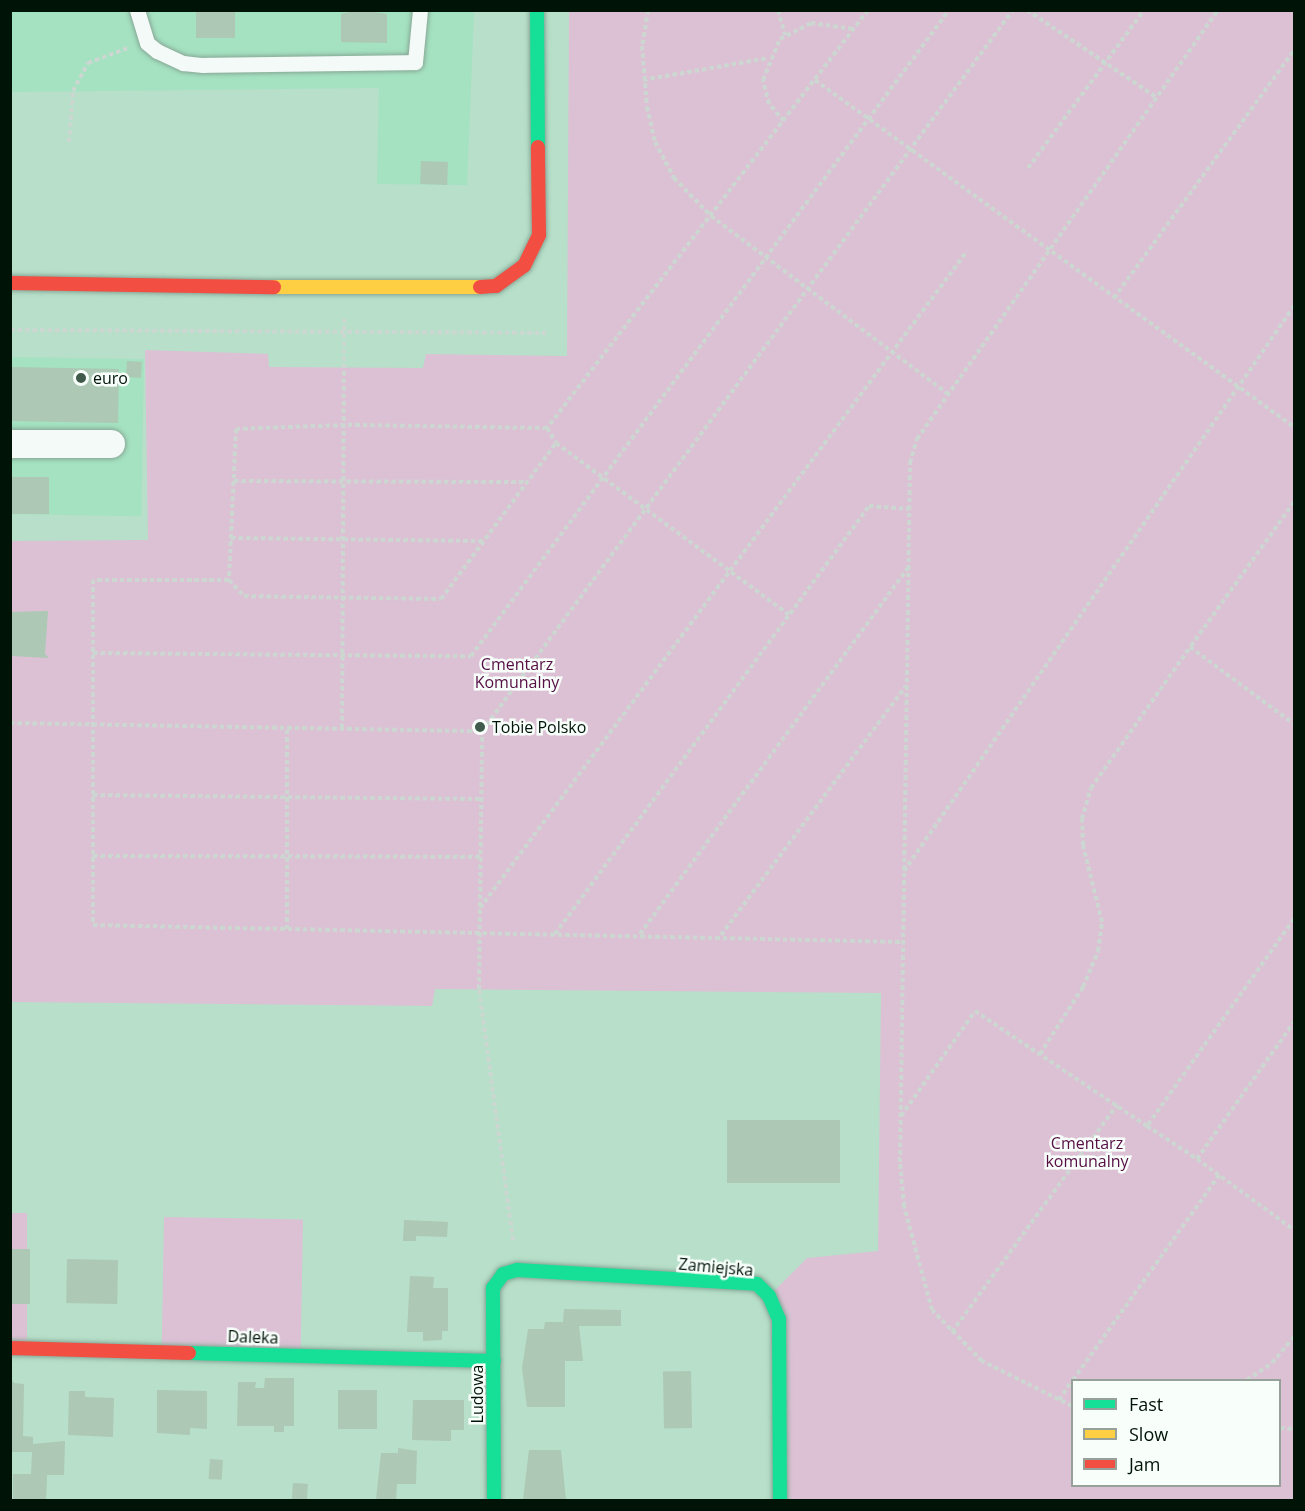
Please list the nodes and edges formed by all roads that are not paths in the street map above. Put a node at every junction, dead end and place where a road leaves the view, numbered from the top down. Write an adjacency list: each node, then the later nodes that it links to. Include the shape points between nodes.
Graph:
1 (137, 10): 2 (lane, via 147,42 167,58 203,66 415,62)
2 (420, 10)
3 (537, 10): 4 (street, via 539,234 524,266 496,286)
4 (10, 283)
5 (10, 444): 6 (street)
6 (111, 444)
7 (517, 1270): 9 (street, Ludowa, via 503,1274 493,1288); 11 (street, Zamiejska, via 757,1284 770,1296 779,1318)
8 (10, 1348): 9 (street, Daleka)
9 (494, 1360): 10 (street, Ludowa)
10 (494, 1500)
11 (780, 1500)

